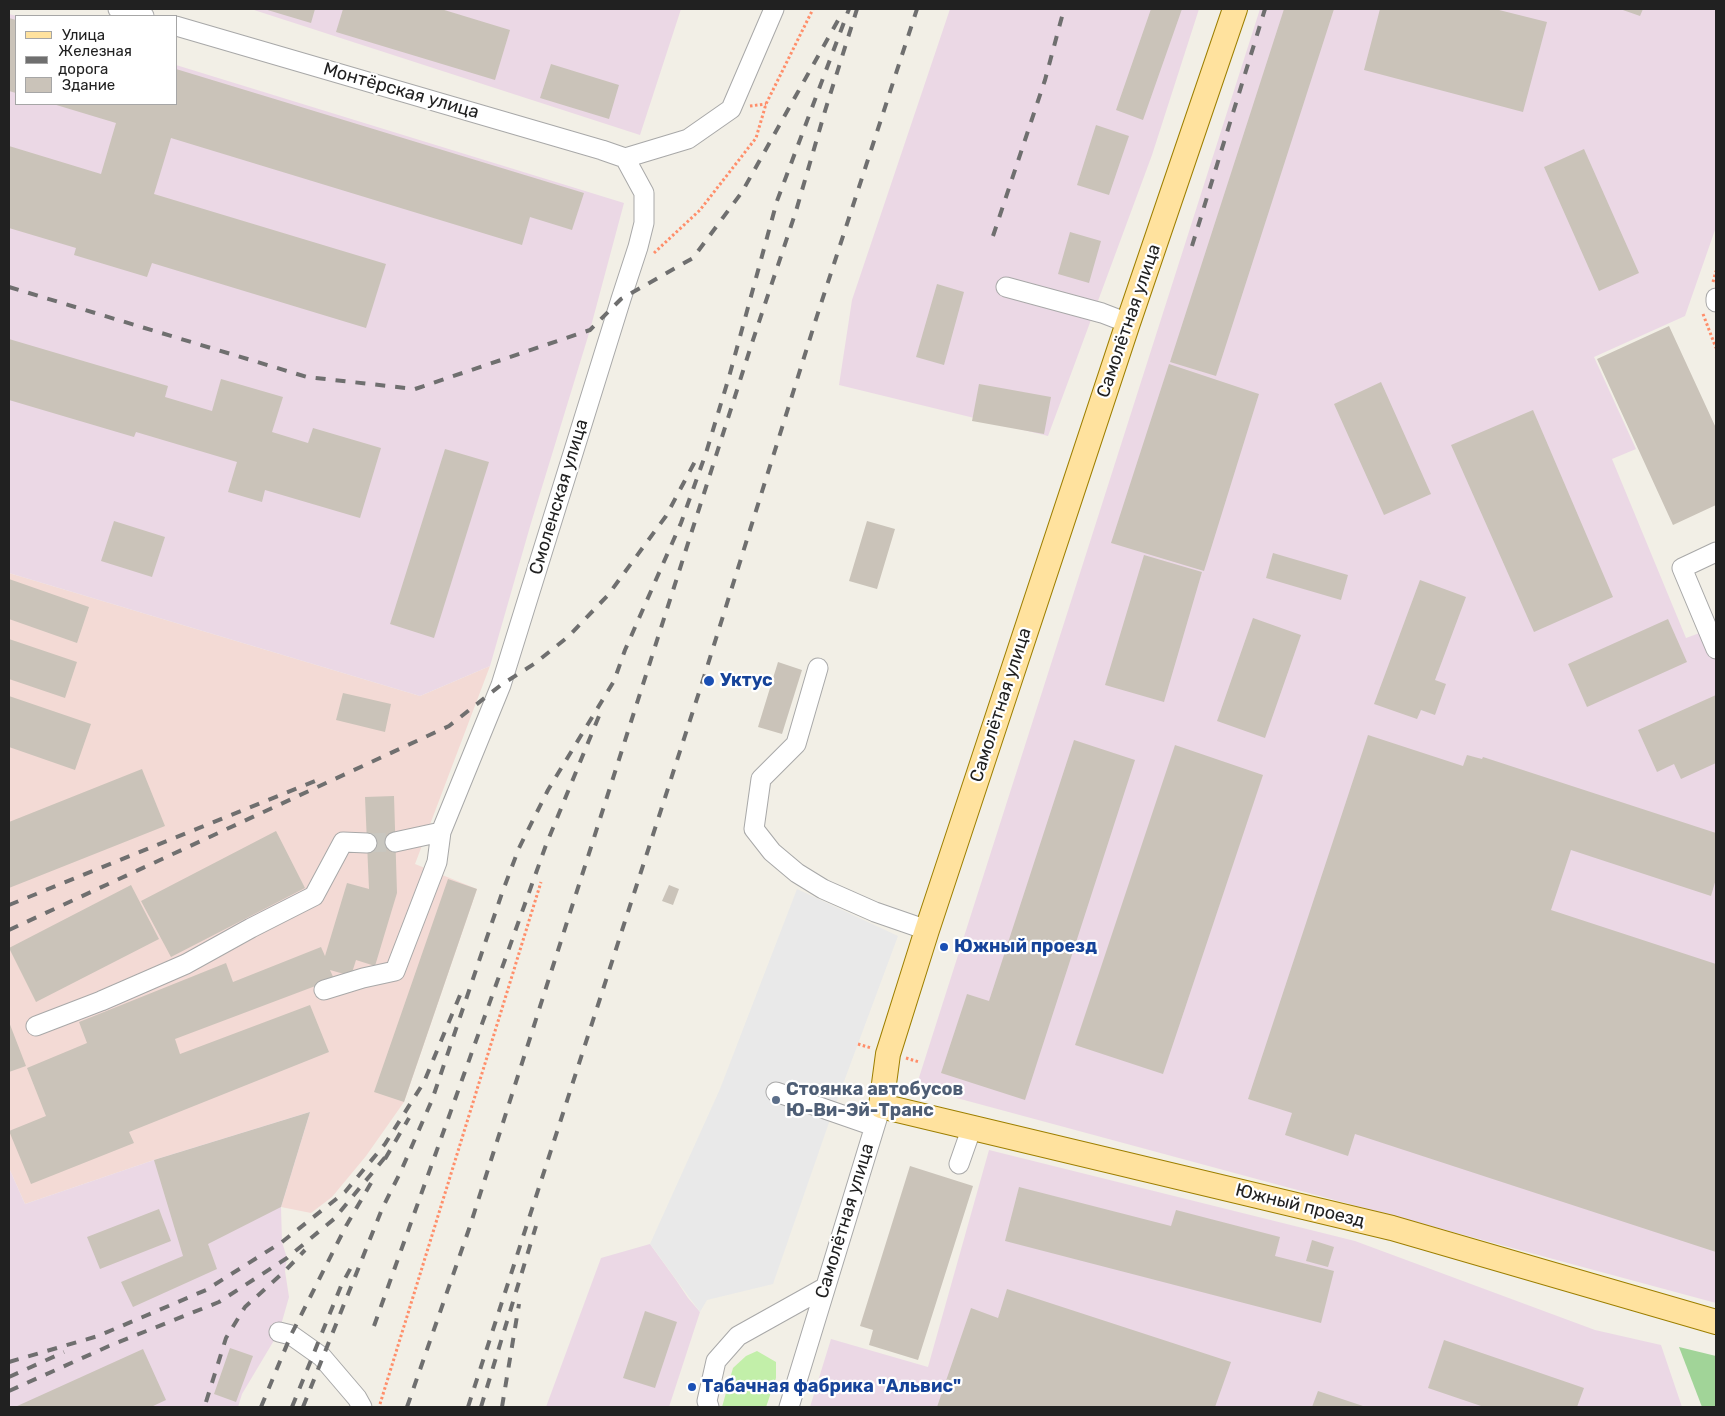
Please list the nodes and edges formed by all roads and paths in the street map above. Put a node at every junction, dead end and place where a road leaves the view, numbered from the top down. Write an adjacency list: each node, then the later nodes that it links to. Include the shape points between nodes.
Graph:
1 (118, 9): 5 (street)
2 (774, 9): 7 (street, via 731,110 688,139)
3 (813, 9): 8 (path, via 766,104 756,138 700,210)
4 (1235, 9): 10 (main road, Самолётная улица)
5 (140, 15)
6 (178, 27): 7 (street, Монтёрская улица)
7 (625, 158): 8 (street, Смоленская улица, via 644,193 644,223)
8 (629, 277): 14 (street, Смоленская улица, via 501,684)
9 (1006, 287): 10 (street)
10 (1128, 323): 18 (main road, Самолётная улица)
11 (1716, 552): 12 (street, via 1682,568)
12 (1716, 649)
13 (818, 668): 18 (street, via 796,744 761,779 754,829 772,852 797,873 875,912)
14 (441, 832): 15 (street); 19 (street, Смоленская улица, via 437,862 396,971)
15 (395, 842)
16 (367, 843): 20 (street, via 343,842 314,896 186,964 101,1002)
17 (541, 882): 30 (path)
18 (926, 930): 22 (main road, Самолётная улица, via 888,1054)
19 (324, 990)
20 (36, 1026)
21 (776, 1092): 22 (street)
22 (877, 1116): 23 (main road, Южный проезд); 25 (street, Самолётная улица)
23 (972, 1127): 24 (street); 26 (main road, Южный проезд, via 1392,1228)
24 (960, 1164)
25 (824, 1288): 28 (street, via 738,1336 716,1361); 31 (street, Самолётная улица)
26 (1716, 1322)
27 (279, 1332): 29 (street, via 291,1335 322,1356)
28 (708, 1404)
29 (362, 1407)
30 (379, 1407)
31 (789, 1407)

